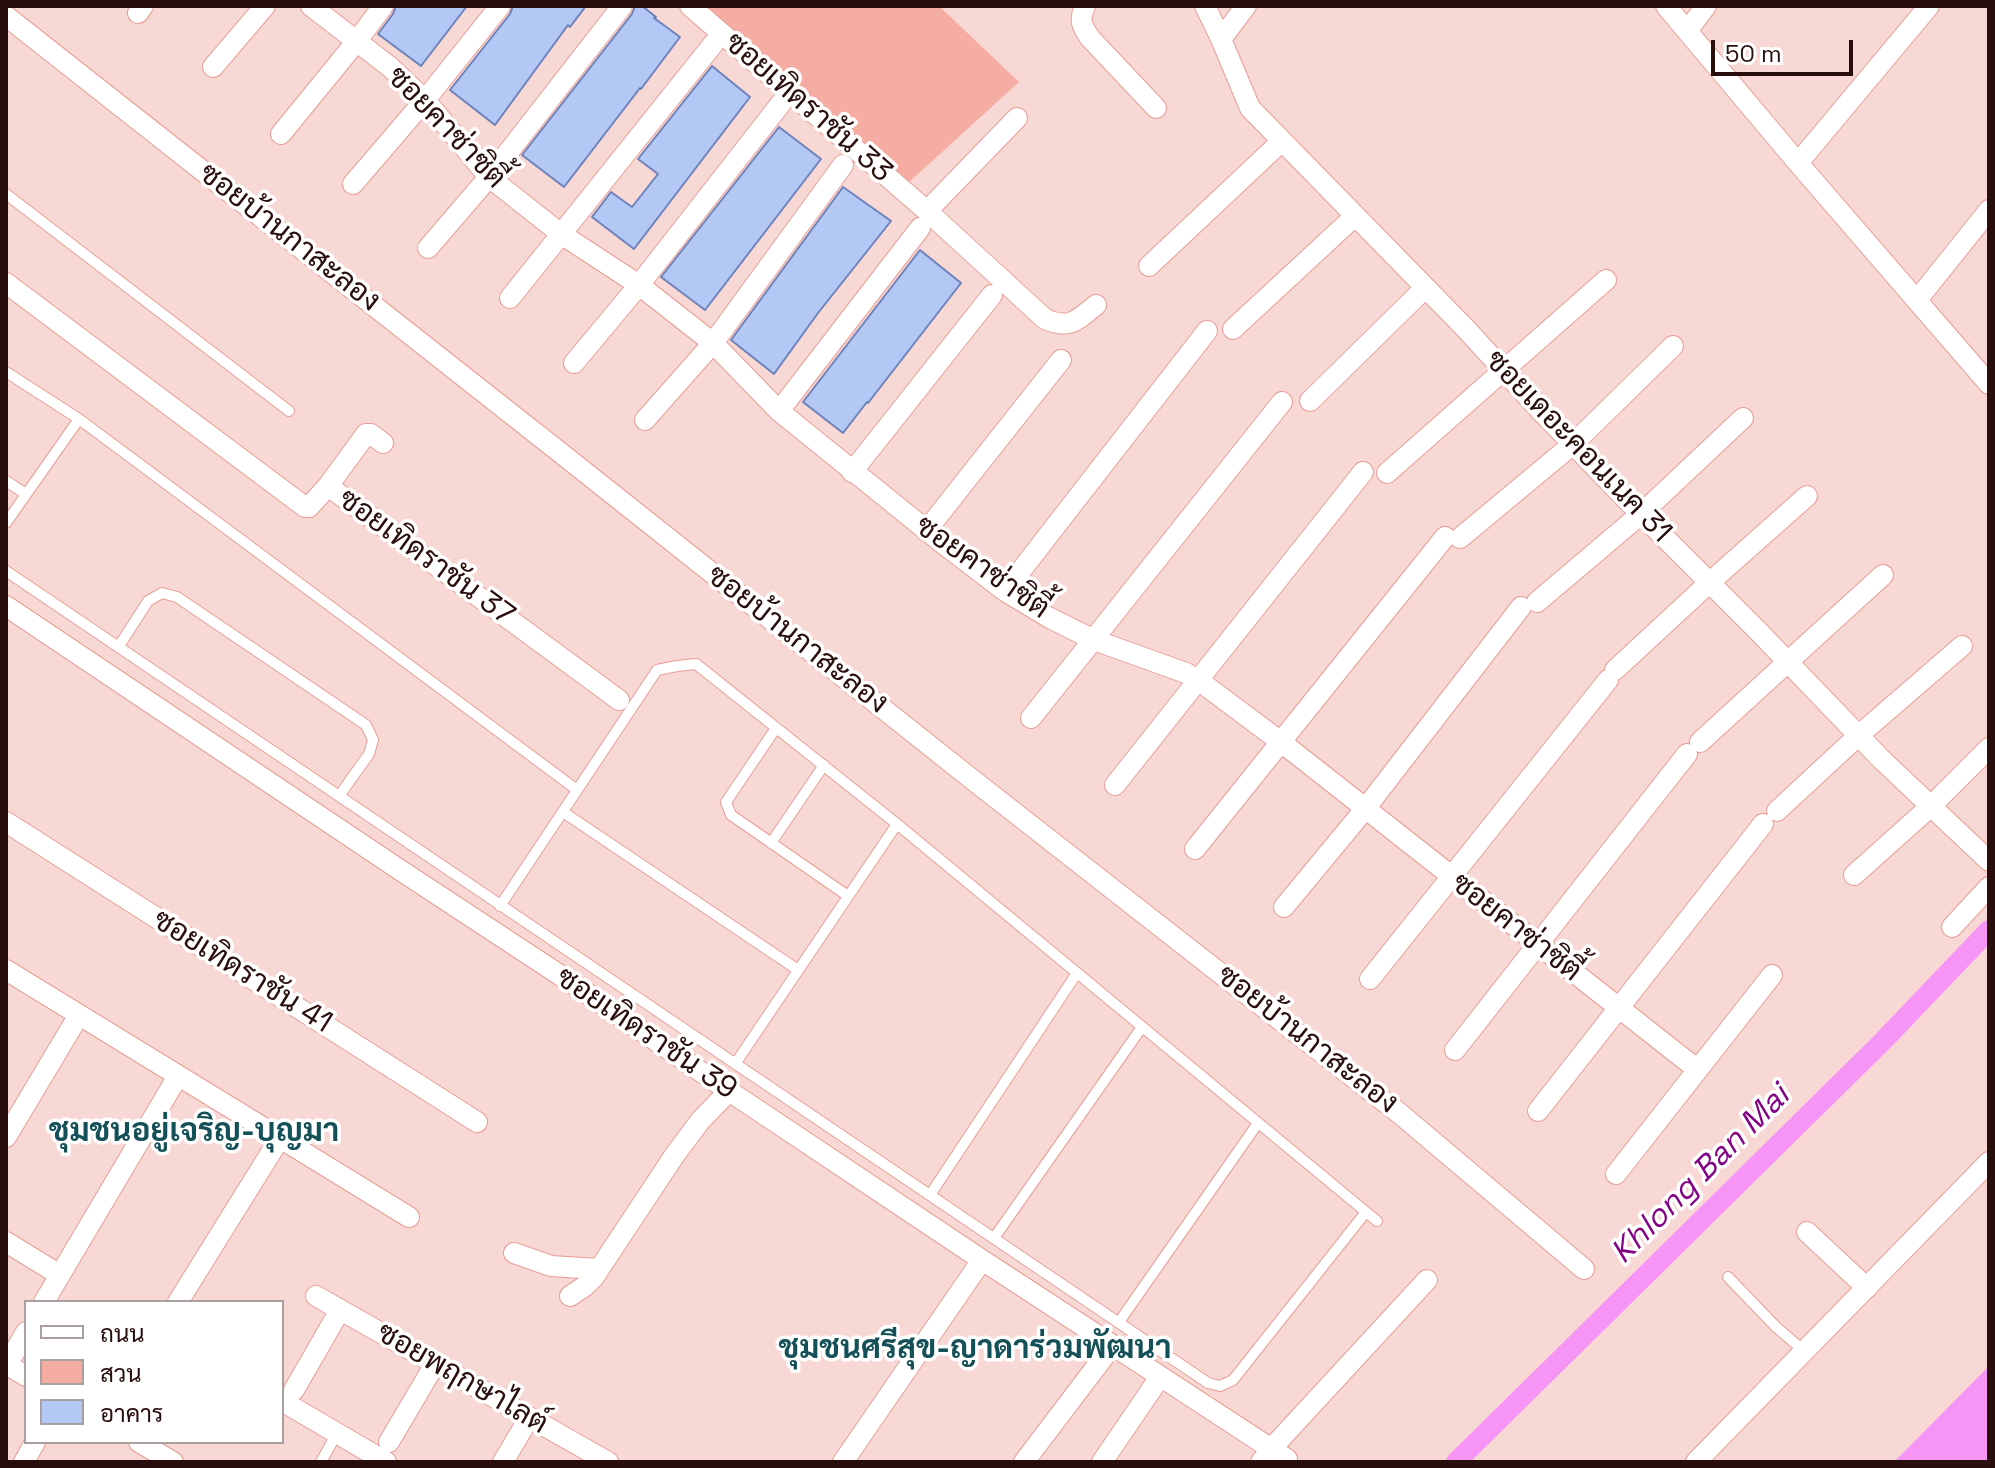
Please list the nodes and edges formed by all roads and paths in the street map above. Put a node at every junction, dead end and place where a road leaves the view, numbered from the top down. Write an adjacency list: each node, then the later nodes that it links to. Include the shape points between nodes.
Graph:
1 (265, 6): 18 (street)
2 (311, 6): 16 (street, ซอยคาซ่าซิตี้)
3 (383, 6): 16 (street)
4 (500, 6): 19 (street)
5 (622, 6): 27 (street)
6 (690, 6): 32 (street, ซอยเทิดราชัน 33)
7 (1085, 6): 21 (street, via 1080,19 1090,38)
8 (1205, 6): 15 (street, ซอยเดอะคอนเนค 31)
9 (1246, 6): 15 (street)
10 (1666, 6): 14 (street)
11 (1706, 6): 14 (street)
12 (1929, 6): 25 (street)
13 (6, 16): 138 (street, ซอยบ้านกาสะลอง, via 1399,1113)
14 (1687, 31): 25 (street)
15 (1221, 39): 24 (street, ซอยเดอะคอนเนค 31, via 1250,108)
16 (356, 42): 19 (street, ซอยคาซ่าซิตี้); 23 (street)
17 (714, 43): 33 (street)
18 (213, 67)
19 (425, 100): 27 (street, ซอยคาซ่าซิตี้); 28 (street)
20 (782, 102): 38 (street)
21 (1156, 108)
22 (1017, 118): 32 (street)
23 (281, 134)
24 (1282, 141): 31 (street, ซอยเดอะคอนเนค 31); 35 (street)
25 (1798, 163): 42 (street)
26 (843, 165): 46 (street)
27 (489, 177): 33 (street, ซอยคาซ่าซิตี้); 34 (street)
28 (353, 184)
29 (6, 194): 55 (lane)
30 (1989, 210): 42 (street)
31 (1355, 216): 39 (street, ซอยเดอะคอนเนค 31); 44 (street)
32 (924, 219): 43 (street, ซอยเทิดราชัน 33, via 1045,319 1075,322); 56 (street)
33 (561, 234): 38 (street, ซอยคาซ่าซิตี้); 41 (street)
34 (428, 248)
35 (1149, 266)
36 (1606, 280): 50 (street)
37 (6, 283): 66 (street, ซอยเทิดราชัน 37, via 305,507)
38 (639, 285): 46 (street, ซอยคาซ่าซิตี้); 49 (street)
39 (1425, 288): 50 (street, ซอยเดอะคอนเนค 31); 53 (street)
40 (992, 295): 62 (street)
41 (510, 298)
42 (1917, 300): 52 (street)
43 (1096, 305)
44 (1233, 329)
45 (1207, 331): 75 (street)
46 (713, 343): 56 (street, ซอยคาซ่าซิตี้); 59 (street)
47 (1673, 346): 61 (street)
48 (1061, 360): 71 (street)
49 (574, 363)
50 (1504, 370): 61 (street, ซอยเดอะคอนเนค 31); 64 (street)
51 (6, 372): 58 (lane)
52 (1987, 378)
53 (1310, 401)
54 (1282, 402): 77 (street)
55 (289, 411)
56 (779, 411): 62 (street, ซอยคาซ่าซิตี้)
57 (1743, 418): 69 (street)
58 (79, 419): 67 (lane); 90 (lane)
59 (645, 420)
60 (383, 443): 66 (street, via 366,434)
61 (1573, 444): 69 (street, ซอยเดอะคอนเนค 31); 86 (street, via 1453,537)
62 (852, 472): 71 (street, ซอยคาซ่าซิตี้)
63 (1363, 472): 81 (street)
64 (1387, 473)
65 (6, 481): 67 (lane)
66 (328, 486): 82 (street, ซอยเทิดราชัน 37)
67 (26, 494): 70 (lane)
68 (1807, 496): 74 (street)
69 (1641, 514): 74 (street, ซอยเดอะคอนเนค 31); 93 (street, via 1529,605)
70 (6, 523)
71 (926, 531): 75 (street, ซอยคาซ่าซิตี้)
72 (6, 571): 78 (lane)
73 (1883, 575): 80 (street)
74 (1709, 583): 80 (street, ซอยเดอะคอนเนค 31); 101 (street, via 1611,675)
75 (1005, 591): 77 (street, ซอยคาซ่าซิตี้)
76 (6, 606): 120 (street, ซอยเทิดราชัน 39)
77 (1094, 640): 81 (street, ซอยคาซ่าซิตี้); 83 (street)
78 (119, 646): 91 (lane); 91 (lane, via 148,601 162,593 177,597 303,682 366,725 373,740)
79 (1962, 646): 85 (street)
80 (1786, 662): 85 (street, ซอยเดอะคอนเนค 31); 107 (street, via 1693,748)
81 (1198, 680): 86 (street, ซอยคาซ่าซิตี้); 89 (street)
82 (619, 700)
83 (1031, 718)
84 (776, 728): 88 (lane); 90 (lane, via 696,664 657,670); 97 (lane, via 726,802 731,815)
85 (1859, 735): 92 (street, ซอยเดอะคอนเนค 31); 113 (street, via 1770,817)
86 (1281, 742): 93 (street, ซอยคาซ่าซิตี้); 98 (street)
87 (1989, 748): 92 (street)
88 (824, 765): 96 (lane); 97 (lane)
89 (1115, 785)
90 (577, 790): 94 (lane)
91 (339, 796): 104 (lane)
92 (1931, 806): 99 (street, ซอยเดอะคอนเนค 31); 100 (street)
93 (1365, 809): 101 (street, ซอยคาซ่าซิตี้); 105 (street)
94 (563, 812): 104 (lane); 109 (lane)
95 (6, 822): 122 (street, ซอยเทิดราชัน 41)
96 (897, 824): 103 (lane); 110 (lane)
97 (771, 843): 103 (lane)
98 (1195, 849)
99 (1989, 861)
100 (1854, 875)
101 (1452, 878): 107 (street, ซอยคาซ่าซิตี้); 112 (street)
102 (1989, 887): 106 (street)
103 (848, 896): 109 (lane)
104 (500, 906): 117 (lane)
105 (1284, 907)
106 (1952, 927)
107 (1538, 945): 113 (street, ซอยคาซ่าซิตี้); 116 (street)
108 (6, 970): 114 (street)
109 (798, 970): 117 (lane)
110 (1077, 973): 115 (lane); 128 (lane)
111 (1772, 975): 118 (street)
112 (1370, 979)
113 (1618, 1009): 118 (street, ซอยคาซ่าซิตี้); 121 (street)
114 (79, 1015): 119 (street); 124 (street)
115 (1142, 1027): 123 (lane); 133 (lane)
116 (1455, 1050)
117 (735, 1064): 128 (lane)
118 (1698, 1070): 127 (street)
119 (178, 1076): 125 (street); 139 (street)
120 (729, 1091): 136 (street, ซอยเทิดราชัน 39); 137 (street, via 682,1144)
121 (1538, 1111)
122 (477, 1122)
123 (1258, 1123): 129 (lane); 148 (lane)
124 (6, 1137)
125 (280, 1138): 130 (street); 146 (street)
126 (1989, 1162): 142 (street)
127 (1616, 1174)
128 (930, 1195): 133 (lane)
129 (1366, 1212): 131 (lane); 148 (lane, via 1233,1380 1220,1386)
130 (409, 1217)
131 (1377, 1221)
132 (1807, 1232): 142 (street)
133 (994, 1238): 148 (lane)
134 (6, 1242): 139 (street)
135 (514, 1253): 137 (street, via 551,1266)
136 (982, 1260): 150 (street, ซอยเทิดราชัน 39); 168 (street)
137 (599, 1269): 144 (street)
138 (1584, 1269)
139 (60, 1275): 145 (street)
140 (1728, 1277): 151 (lane)
141 (1427, 1280): 162 (street)
142 (1867, 1288): 151 (street)
143 (316, 1296): 147 (street, ซอยพฤกษาไลต์)
144 (570, 1296)
145 (45, 1300)
146 (179, 1300)
147 (340, 1310): 153 (street, ซอยพฤกษาไลต์); 156 (street)
148 (1119, 1322)
149 (24, 1335): 152 (street)
150 (1112, 1346): 155 (street, ซอยเทิดราชัน 39); 169 (street)
151 (1804, 1351): 171 (street)
152 (6, 1364): 154 (street)
153 (435, 1364): 157 (street, ซอยพฤกษาไลต์); 161 (street)
154 (24, 1375)
155 (1160, 1377): 162 (street, ซอยเทิดราชัน 39); 170 (street)
156 (288, 1396): 158 (street)
157 (529, 1418): 166 (street); 167 (street, ซอยพฤกษาไลต์)
158 (337, 1433): 161 (street); 165 (lane)
159 (34, 1444): 163 (street)
160 (142, 1444): 164 (street)
161 (387, 1452)
162 (1273, 1457)
163 (24, 1462)
164 (173, 1462)
165 (321, 1462)
166 (503, 1462)
167 (608, 1462)
168 (843, 1462)
169 (1024, 1462)
170 (1102, 1462)
171 (1696, 1462)

